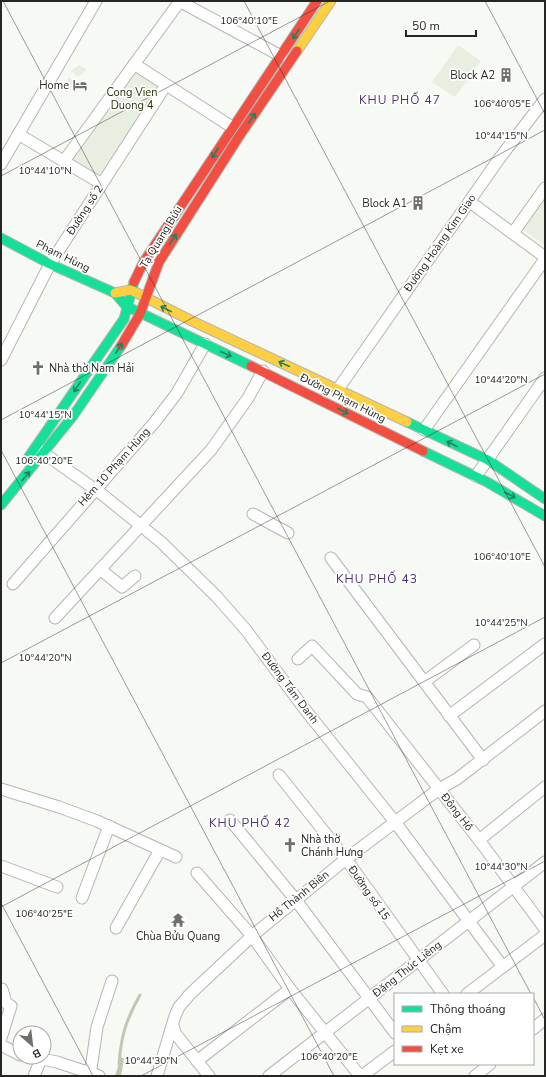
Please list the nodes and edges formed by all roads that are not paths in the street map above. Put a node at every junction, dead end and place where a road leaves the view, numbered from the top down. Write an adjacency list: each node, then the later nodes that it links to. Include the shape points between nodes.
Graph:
1 (96, 1): 10 (street)
2 (180, 1): 5 (street); 6 (street)
3 (316, 1): 4 (street); 5 (main road, Tạ Quang Bửu, one-way to 5)
4 (329, 4): 11 (main road, Tạ Quang Bửu, one-way to 4)
5 (281, 56): 9 (main road, Tạ Quang Bửu)
6 (134, 64): 7 (street); 12 (street)
7 (166, 85): 9 (street); 14 (street, Đường số 2)
8 (545, 99): 16 (street, Đường Hoàng Kim Giao)
9 (232, 127): 11 (main road); 21 (main road, Tạ Quang Bửu, one-way to 21, via 144,263)
10 (18, 134): 12 (street); 13 (street)
11 (242, 134): 23 (main road, Tạ Quang Bửu, one-way to 11, via 149,280 159,262)
12 (64, 161): 14 (street)
13 (1, 164)
14 (102, 184): 20 (street, Đường số 2)
15 (545, 188): 17 (street)
16 (470, 202): 17 (street); 30 (street, Đường Hoàng Kim Giao)
17 (513, 233): 19 (street)
18 (1, 238): 20 (main road, Phạm Hùng)
19 (545, 258): 31 (street)
20 (50, 264): 22 (main road, Phạm Hùng); 27 (street, Đường số 2)
21 (131, 290): 22 (main road); 23 (main road); 24 (main road, Tạ Quang Bửu)
22 (115, 293): 24 (main road, Phạm Hùng)
23 (145, 298): 25 (main road, Tạ Quang Bửu); 30 (main road, Đường Phạm Hùng, one-way to 23)
24 (126, 306): 25 (main road, Đường Phạm Hùng); 32 (main road, Tạ Quang Bửu, one-way to 32, via 124,319)
25 (141, 313): 26 (main road, Đường Phạm Hùng); 32 (main road, Tạ Quang Bửu, one-way to 25, via 110,365)
26 (205, 344): 28 (main road, Đường Phạm Hùng, one-way to 28); 35 (street, Hẻm 10 Phạm Hùng, via 177,393 150,428)
27 (1, 360)
28 (263, 371): 34 (main road, Đường Phạm Hùng, one-way to 34); 41 (street, via 248,398 211,450)
29 (545, 378): 33 (street)
30 (338, 389): 31 (main road, Đường Phạm Hùng)
31 (424, 430): 33 (main road, Đường Phạm Hùng, one-way to 31)
32 (40, 451): 35 (street, Đường Tám Danh); 36 (main road, Tạ Quang Bửu); 38 (main road, Tạ Quang Bửu, one-way to 32)
33 (488, 460): 34 (street); 37 (main road, Đường Phạm Hùng)
34 (476, 476): 40 (main road, Đường Phạm Hùng, one-way to 40)
35 (95, 488): 41 (street, Đường Tám Danh); 46 (street, Hẻm 10 Phạm Hùng)
36 (1, 490)
37 (545, 499)
38 (1, 506)
39 (253, 514): 42 (street)
40 (545, 516)
41 (140, 525): 44 (street); 60 (street, Đường Tám Danh, via 200,580 246,630)
42 (288, 533)
43 (331, 558): 51 (street)
44 (100, 569): 45 (street, via 122,587); 47 (street)
45 (135, 576)
46 (13, 584)
47 (55, 618)
48 (545, 644): 53 (street)
49 (474, 645): 51 (street)
50 (298, 659): 58 (street, Đông Hồ, via 312,646 357,694 367,697)
51 (424, 682): 53 (street)
52 (545, 711): 54 (street, Hồ Thành Biên)
53 (449, 716): 54 (street)
54 (483, 760): 58 (street, Hồ Thành Biên)
55 (279, 775): 65 (street, Đường số 15)
56 (545, 787): 62 (street)
57 (1, 789): 61 (street, via 60,807)
58 (439, 789): 60 (street, Hồ Thành Biên); 62 (street, Đông Hồ)
59 (230, 820): 72 (street)
60 (395, 822): 65 (street, Hồ Thành Biên); 73 (street, Đường Tám Danh)
61 (109, 826): 63 (street); 71 (street)
62 (479, 840): 69 (street, Đông Hồ)
63 (160, 850): 64 (street); 74 (street)
64 (176, 857)
65 (346, 859): 72 (street, Hồ Thành Biên); 78 (street, Đường số 15)
66 (545, 862): 69 (street, Đặng Thúc Liêng)
67 (1, 866): 70 (street)
68 (197, 873): 77 (street)
69 (514, 886): 73 (street, Đặng Thúc Liêng); 75 (street, Đông Hồ)
70 (57, 887)
71 (82, 898)
72 (295, 899): 77 (street, Hồ Thành Biên); 85 (street)
73 (469, 921): 78 (street, Đặng Thúc Liêng); 79 (street, Đường Tám Danh)
74 (116, 928)
75 (545, 929)
76 (545, 935): 79 (street)
77 (252, 936): 81 (street); 87 (street, Hồ Thành Biên, via 183,1001)
78 (417, 961): 83 (street, Đường số 15); 85 (street, Đặng Thúc Liêng)
79 (503, 967): 84 (street)
80 (112, 981): 98 (street, via 97,1028)
81 (290, 989): 89 (street); 95 (street)
82 (2, 990): 86 (street, via 6,1003 11,1006)
83 (442, 993)
84 (469, 993)
85 (369, 999): 88 (street); 89 (street, Đặng Thúc Liêng)
86 (4, 1018): 90 (street)
87 (173, 1025): 95 (street, via 175,1033); 100 (street, Hồ Thành Biên)
88 (394, 1032)
89 (325, 1033): 102 (street, Đặng Thúc Liêng); 103 (street)
90 (1, 1038)
91 (1, 1045): 92 (street)
92 (12, 1051)
93 (394, 1052): 103 (street)
94 (52, 1061): 98 (street)
95 (197, 1061): 101 (street)
96 (36, 1065): 99 (street)
97 (489, 1065): 104 (street)
98 (94, 1075)
99 (34, 1076)
100 (157, 1076)
101 (209, 1076)
102 (269, 1076)
103 (361, 1076)
104 (474, 1076)

